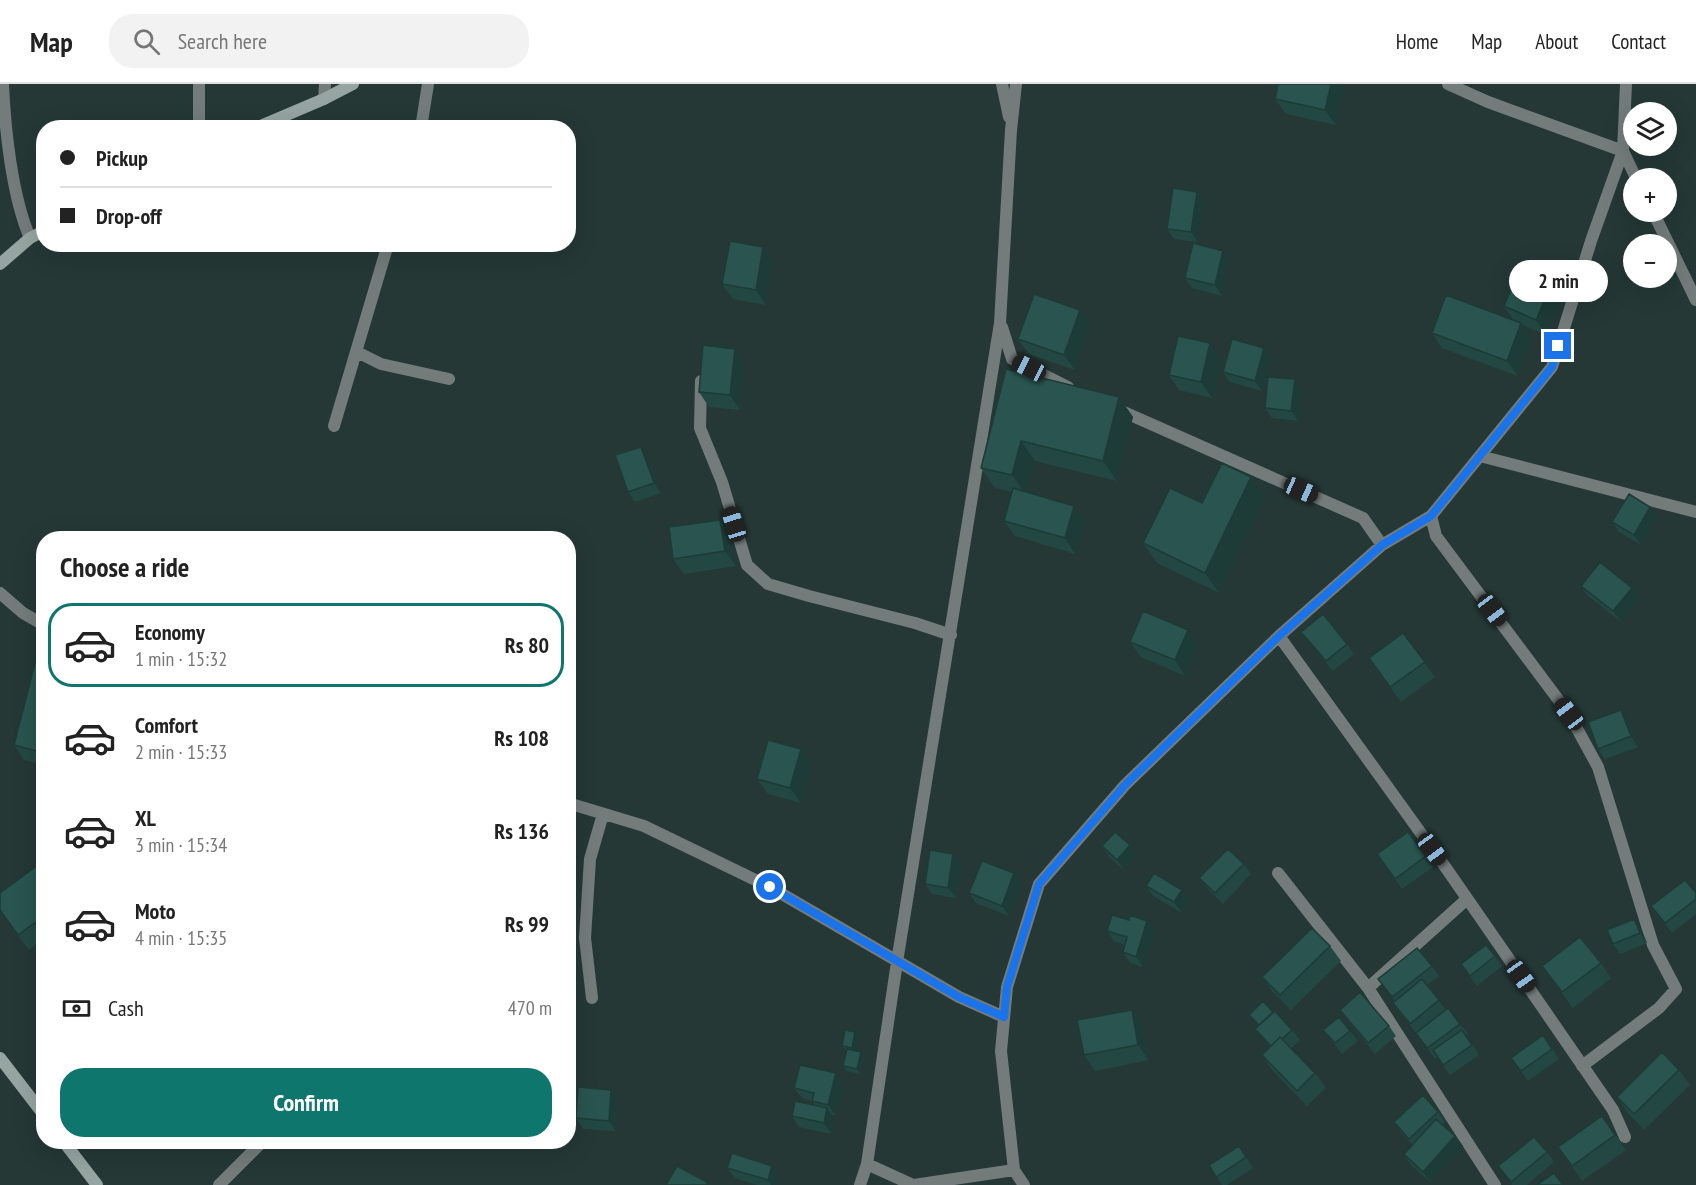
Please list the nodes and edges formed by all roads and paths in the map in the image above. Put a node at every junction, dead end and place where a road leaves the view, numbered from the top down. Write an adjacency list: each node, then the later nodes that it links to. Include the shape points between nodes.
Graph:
1 (3, 84): 19 (street, via 19,206)
2 (199, 84): 12 (street)
3 (325, 84): 10 (street)
4 (353, 84): 10 (main road)
5 (428, 84): 14 (street)
6 (1002, 84): 15 (street)
7 (1016, 84): 15 (street)
8 (1448, 84): 16 (street)
9 (1626, 84): 11 (street)
10 (324, 99): 13 (main road)
11 (1625, 102)
12 (199, 120)
13 (275, 120)
14 (422, 120)
15 (1011, 130): 23 (street)
16 (1623, 151): 30 (street, via 1552,367)
17 (1658, 222): 22 (street)
18 (36, 235): 19 (main road)
19 (30, 238): 21 (main road)
20 (386, 252): 24 (street)
21 (0, 264)
22 (1696, 300)
23 (1000, 323): 27 (street, via 1012,359); 36 (street)
24 (357, 352): 26 (street, via 381,364); 29 (street)
25 (701, 374): 36 (street, via 700,428 722,482 747,565 768,584)
26 (449, 379)
27 (1084, 395)
28 (1106, 404): 33 (street, via 1363,518)
29 (334, 426)
30 (1480, 456): 31 (street); 32 (street)
31 (1696, 512)
32 (1431, 516): 33 (street); 47 (street, via 1436,536 1569,714 1598,767 1653,945 1676,989 1659,1008)
33 (1382, 545): 37 (street)
34 (0, 594): 35 (street)
35 (36, 620)
36 (951, 635): 42 (street)
37 (1279, 636): 41 (street); 45 (street, via 1125,785 1039,884 1007,987)
38 (576, 806): 39 (street)
39 (603, 814): 42 (street, via 644,826 770,887); 44 (street, via 590,859 585,938)
40 (1278, 873): 43 (street)
41 (1467, 899): 43 (street); 47 (street)
42 (897, 962): 45 (street); 52 (street)
43 (1368, 988): 59 (street)
44 (592, 998)
45 (1004, 1017): 53 (street, via 1001,1051)
46 (0, 1058): 48 (main road)
47 (1582, 1066): 49 (street, via 1613,1110)
48 (36, 1104)
49 (1625, 1137)
50 (70, 1149): 54 (main road)
51 (255, 1149): 55 (street)
52 (867, 1164): 56 (street); 57 (street)
53 (1014, 1170): 57 (street); 58 (street)
54 (98, 1185)
55 (219, 1185)
56 (860, 1185)
57 (913, 1185)
58 (1024, 1185)
59 (1495, 1185)

